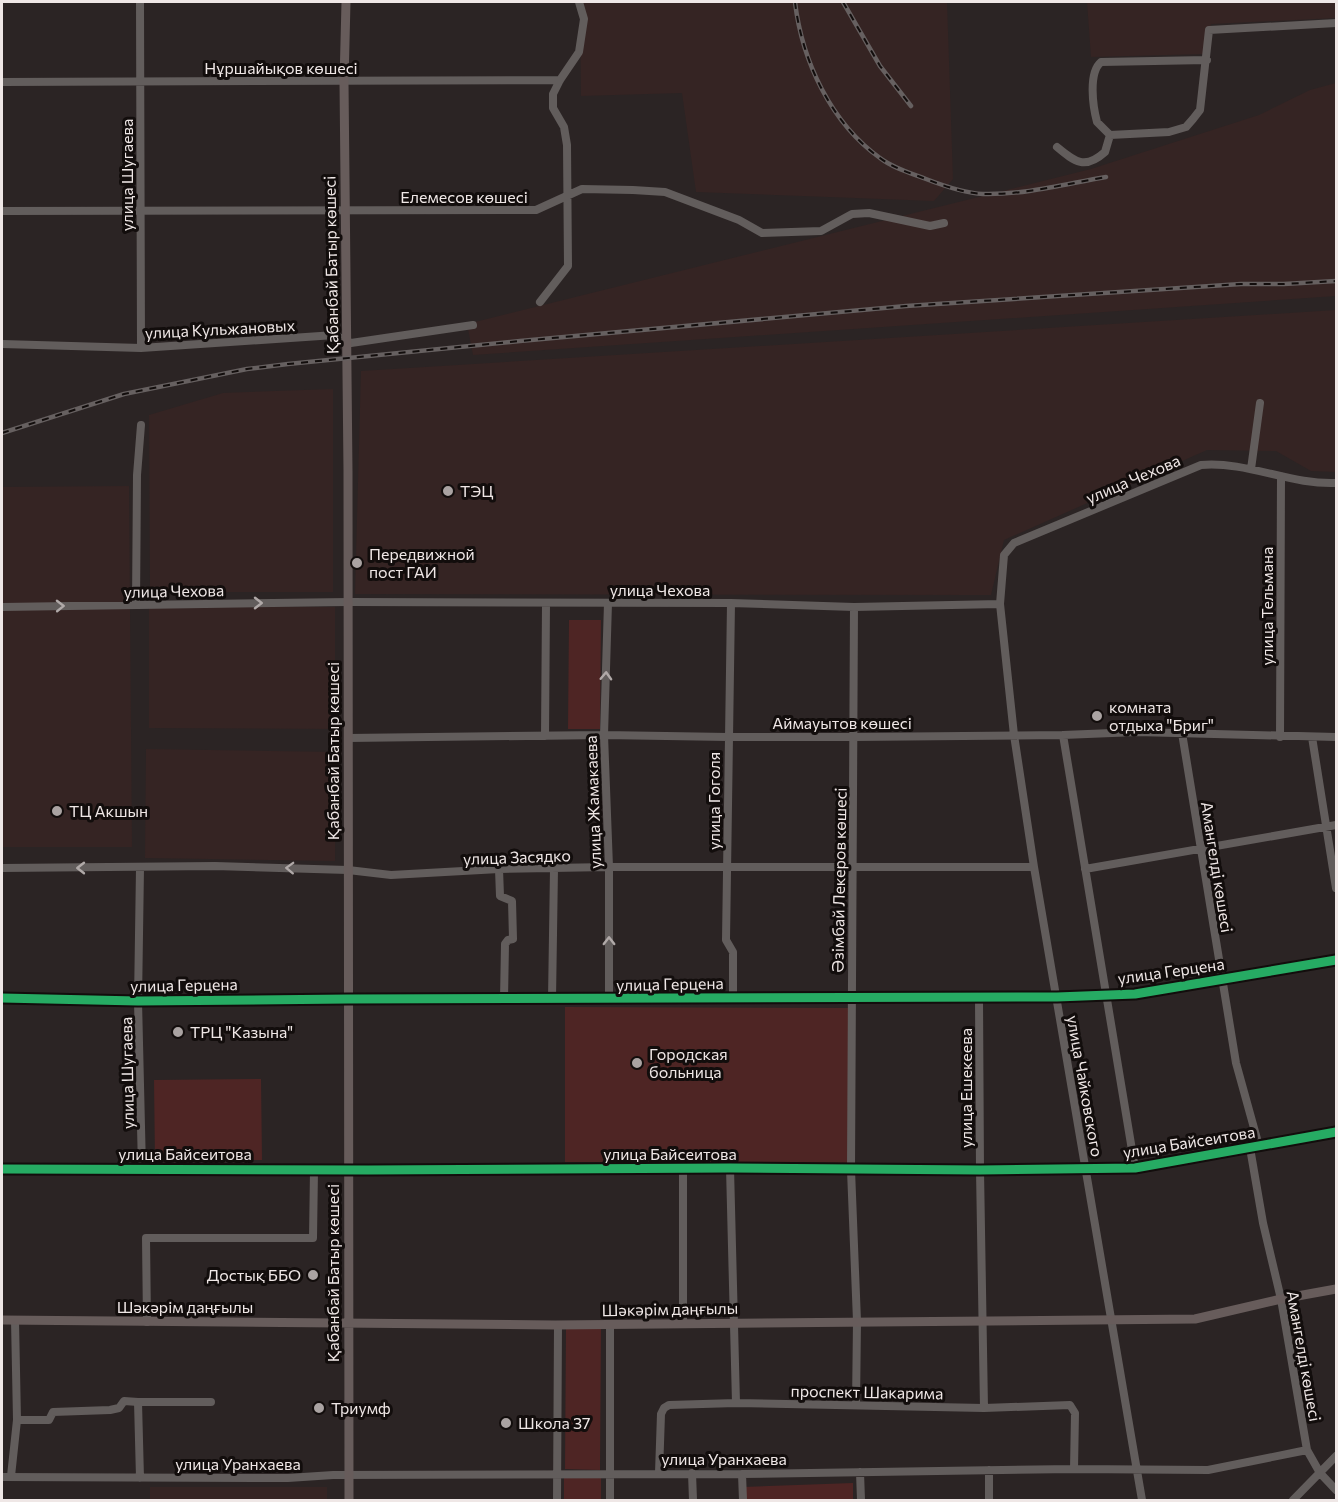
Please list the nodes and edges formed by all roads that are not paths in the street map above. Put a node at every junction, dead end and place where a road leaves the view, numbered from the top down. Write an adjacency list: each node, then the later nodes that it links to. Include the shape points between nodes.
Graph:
1 (140, 2): 7 (street, улица Шугаева)
2 (346, 2): 9 (main road, Қабанбай Батыр көшесі)
3 (579, 2): 6 (street, via 584,20 579,52)
4 (1336, 24): 5 (street, via 1209,30)
5 (1207, 60): 10 (street, via 1200,110 1186,127 1169,132); 10 (street, via 1101,62 1093,75 1096,116)
6 (560, 80): 9 (street, Нұршайықов көшесі); 12 (street, via 553,108 564,127 567,145)
7 (140, 81): 8 (street, Нұршайықов көшесі); 9 (street, Нұршайықов көшесі); 13 (street, улица Шугаева)
8 (2, 82)
9 (344, 82): 14 (main road, Қабанбай Батыр көшесі)
10 (1110, 135): 11 (street, via 1105,152 1088,162 1072,160)
11 (1057, 147)
12 (567, 195): 14 (street, Елемесов көшесі, via 536,210); 16 (street, Елемесов көшесі, via 582,189 665,192 739,220 762,233 821,231 852,214 869,213 930,226); 17 (street, via 568,266)
13 (141, 211): 14 (street, Елемесов көшесі); 15 (street, Елемесов көшесі); 21 (street, улица Шугаева)
14 (345, 211): 19 (main road, Қабанбай Батыр көшесі)
15 (2, 212)
16 (944, 223)
17 (540, 302)
18 (473, 325): 19 (street, улица Кульжановых)
19 (346, 342): 21 (street, улица Кульжановых, via 335,335); 27 (main road, Қабанбай Батыр көшесі)
20 (2, 344): 21 (street, улица Кульжановых)
21 (141, 348)
22 (1260, 403): 24 (street)
23 (141, 425): 32 (street, via 136,475)
24 (1251, 469): 25 (street, улица Чехова); 31 (street, улица Чехова, via 1201,465 1014,543 1004,555)
25 (1281, 476): 26 (street, улица Чехова, via 1318,484); 40 (street, улица Тельмана)
26 (1336, 483)
27 (348, 603): 30 (street, улица Чехова); 32 (street, улица Чехова, one-way to 27); 45 (main road, Қабанбай Батыр көшесі)
28 (608, 603): 29 (street, улица Чехова); 30 (street, улица Чехова); 36 (street, улица Жамакаева, one-way to 28)
29 (731, 603): 34 (street, улица Чехова); 41 (street, улица Гоголя)
30 (546, 604): 39 (street)
31 (1000, 604): 34 (street, улица Чехова); 37 (street, улица Чайковского)
32 (136, 605): 33 (street, улица Чехова, one-way to 32)
33 (2, 607)
34 (854, 607): 42 (street, Әзімбай Лекеров көшесі)
35 (1182, 733): 38 (street, Аймауытов көшесі); 40 (street, Аймауытов көшесі); 48 (street, Амангелді көшесі)
36 (604, 735): 39 (street, Аймауытов көшесі); 41 (street, Аймауытов көшесі); 49 (street, улица Жамакаева)
37 (1014, 735): 38 (street, Аймауытов көшесі); 42 (street, Аймауытов көшесі); 52 (street, улица Чайковского)
38 (1063, 735): 57 (street)
39 (545, 736): 45 (street, Аймауытов көшесі)
40 (1280, 736): 43 (street, Аймауытов көшесі)
41 (728, 737): 42 (street, Аймауытов көшесі); 50 (street, улица Гоголя)
42 (854, 737): 51 (street, Әзімбай Лекеров көшесі)
43 (1311, 737): 44 (street, Аймауытов көшесі); 47 (street)
44 (1336, 737)
45 (348, 738): 58 (main road, Қабанбай Батыр көшесі)
46 (1336, 825): 47 (street)
47 (1326, 827): 48 (street); 59 (street)
48 (1200, 849): 57 (street); 61 (street, Амангелді көшесі)
49 (609, 867): 50 (street, улица Засядко); 56 (street, улица Засядко); 71 (street, улица Жамакаева, one-way to 49)
50 (727, 867): 51 (street, улица Засядко); 64 (street, улица Гоголя, via 726,940 733,952)
51 (852, 867): 52 (street, улица Засядко); 70 (street, Әзімбай Лекеров көшесі)
52 (1034, 867): 66 (street, улица Чайковского)
53 (2, 868): 54 (street, улица Засядко, one-way to 53)
54 (140, 868): 58 (street, улица Засядко, one-way to 54); 72 (street, улица Шугаева)
55 (499, 869): 56 (street, улица Засядко); 58 (street, улица Засядко, via 391,875); 68 (street, via 500,896 512,901 513,939 505,944)
56 (554, 869): 69 (street)
57 (1085, 869): 62 (street)
58 (348, 870): 67 (main road, Қабанбай Батыр көшесі)
59 (1336, 888)
60 (1336, 960): 61 (street, улица Герцена)
61 (1222, 979): 62 (street, улица Герцена); 74 (street, Амангелді көшесі, via 1236,1063)
62 (1106, 995): 66 (street, улица Герцена); 78 (street)
63 (2, 998): 72 (street, улица Герцена)
64 (733, 998): 70 (street, улица Герцена); 71 (street, улица Герцена)
65 (979, 998): 66 (street, улица Герцена); 70 (street, улица Герцена); 85 (street, улица Ешекеева)
66 (1057, 998): 81 (street, улица Чайковского)
67 (348, 999): 68 (street, улица Герцена); 72 (street, улица Герцена); 83 (main road, Қабанбай Батыр көшесі)
68 (504, 999): 69 (street, улица Герцена)
69 (552, 999): 71 (street, улица Герцена)
70 (851, 999): 84 (street, Әзімбай Лекеров көшесі)
71 (609, 1000)
72 (138, 1001): 76 (street, улица Шугаева)
73 (1336, 1132): 74 (street, улица Байсеитова)
74 (1259, 1146): 75 (street, улица Байсеитова)
75 (1250, 1148): 78 (street, улица Байсеитова); 87 (street, Амангелді көшесі)
76 (142, 1168): 79 (street, улица Байсеитова); 82 (street, улица Байсеитова)
77 (730, 1168): 80 (street, улица Байсеитова); 84 (street, улица Байсеитова); 95 (street)
78 (1136, 1168): 81 (street, улица Байсеитова)
79 (2, 1169)
80 (683, 1169): 83 (street, улица Байсеитова); 97 (street)
81 (1085, 1169): 85 (street, улица Байсеитова); 92 (street, улица Чайковского)
82 (314, 1170): 83 (street, улица Байсеитова); 93 (street, via 313,1238 146,1238)
83 (348, 1170): 94 (main road, Қабанбай Батыр көшесі)
84 (851, 1170): 85 (street, улица Байсеитова); 90 (street, Әзімбай Лекеров көшесі)
85 (980, 1170): 91 (street, улица Ешекеева)
86 (1336, 1289): 87 (main road, Шәкәрім даңғылы)
87 (1281, 1299): 92 (main road, Шәкәрім даңғылы, via 1195,1319); 105 (street, Амангелді көшесі)
88 (2, 1320): 89 (main road, Шәкәрім даңғылы)
89 (15, 1320): 93 (main road, Шәкәрім даңғылы); 104 (street)
90 (857, 1321): 91 (main road, Шәкәрім даңғылы); 95 (main road, Шәкәрім даңғылы); 102 (street, Әзімбай Лекеров көшесі)
91 (983, 1321): 92 (main road, Шәкәрім даңғылы); 103 (street, улица Ешекеева)
92 (1111, 1321): 109 (street, улица Чайковского)
93 (147, 1322): 94 (main road, Шәкәрім даңғылы)
94 (348, 1322): 98 (main road, Шәкәрім даңғылы); 118 (main road, Қабанбай Батыр көшесі)
95 (734, 1323): 97 (main road, Шәкәрім даңғылы); 101 (street)
96 (610, 1324): 97 (main road, Шәкәрім даңғылы); 98 (main road, Шәкәрім даңғылы); 115 (street)
97 (683, 1324)
98 (558, 1325): 114 (street)
99 (138, 1402): 100 (street); 104 (street, via 124,1401 110,1410 53,1412 49,1420); 120 (street)
100 (211, 1402)
101 (736, 1403): 102 (street, проспект Шакарима); 111 (street, проспект Шакарима, via 664,1408)
102 (856, 1405): 103 (street, проспект Шакарима)
103 (984, 1408): 107 (street, проспект Шакарима, via 1070,1405 1075,1413)
104 (17, 1420): 117 (street)
105 (1306, 1450): 109 (street, улица Уранхаева, via 1208,1470); 113 (street, Амангелді көшесі)
106 (1336, 1456): 113 (street)
107 (1074, 1469): 108 (street, улица Уранхаева); 109 (street, улица Уранхаева)
108 (988, 1470): 110 (street, улица Уранхаева); 128 (street)
109 (1136, 1471): 129 (street, улица Чайковского)
110 (860, 1472): 116 (street, улица Уранхаева); 127 (street)
111 (659, 1473): 112 (street, улица Уранхаева); 115 (street, улица Уранхаева)
112 (692, 1473): 116 (street, улица Уранхаева); 125 (street)
113 (1320, 1473): 121 (street, Амангелді көшесі); 130 (street)
114 (557, 1474): 115 (street, улица Уранхаева); 118 (street, улица Уранхаева); 123 (street)
115 (610, 1474): 124 (street)
116 (742, 1474): 126 (street)
117 (10, 1476): 119 (street, улица Уранхаева); 120 (street, улица Уранхаева)
118 (349, 1476): 120 (street, улица Уранхаева); 122 (main road, Қабанбай Батыр көшесі)
119 (2, 1477)
120 (140, 1478)
121 (1336, 1490)
122 (349, 1500)
123 (557, 1500)
124 (610, 1500)
125 (693, 1500)
126 (743, 1500)
127 (861, 1500)
128 (989, 1500)
129 (1142, 1500)
130 (1293, 1500)

